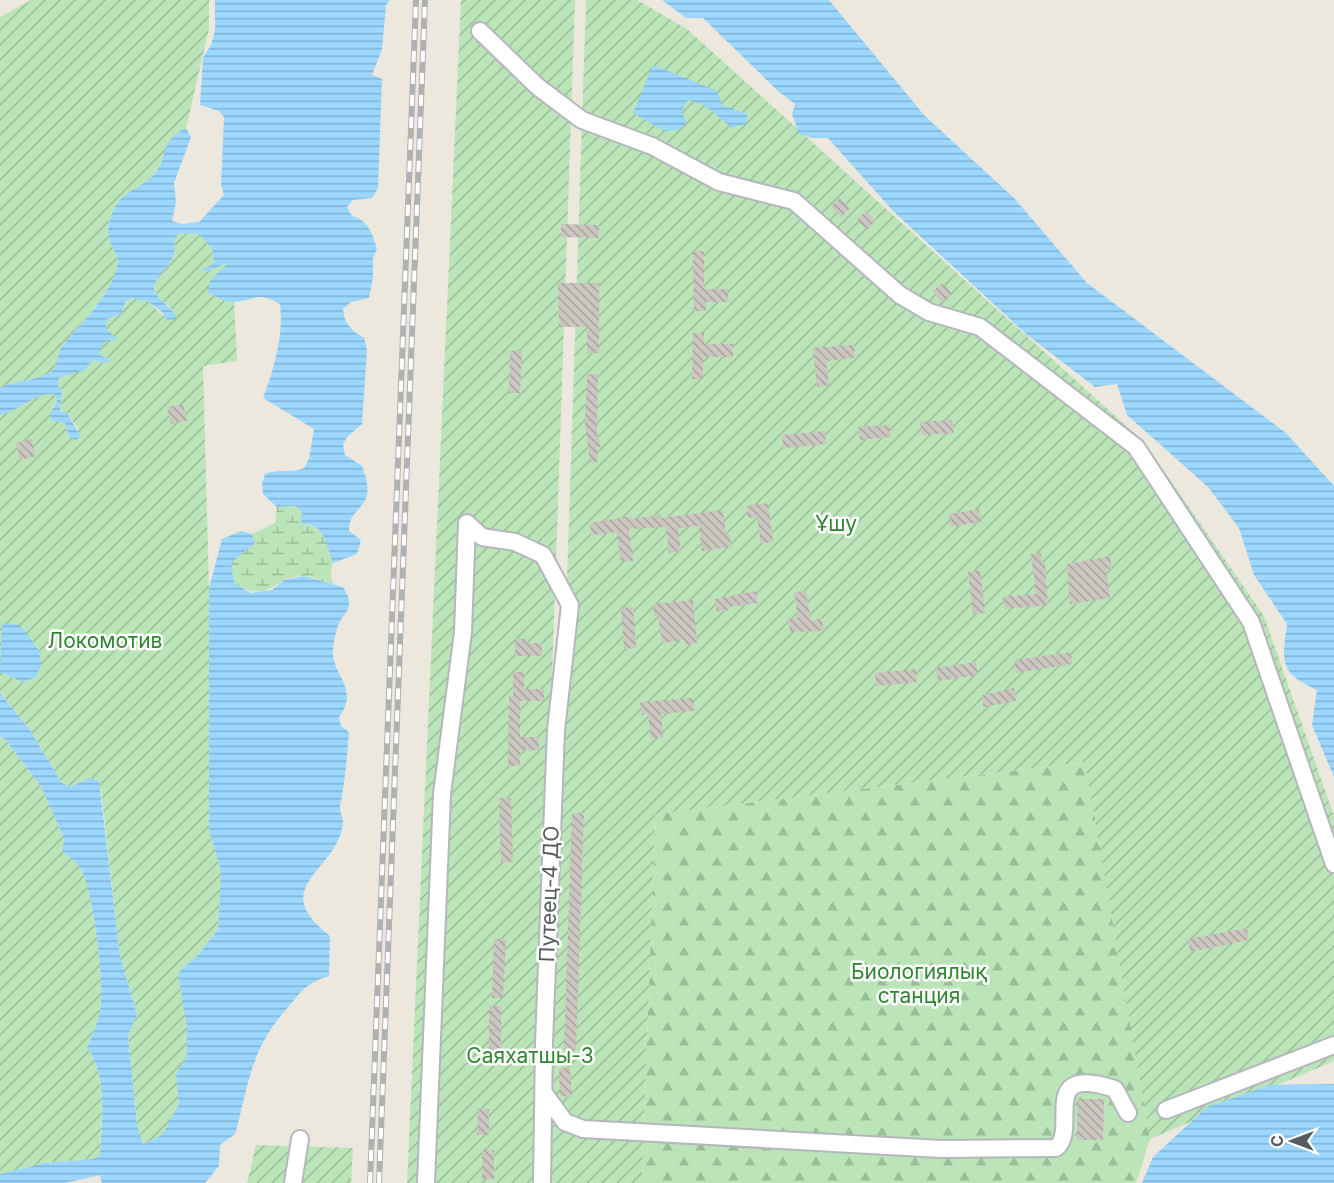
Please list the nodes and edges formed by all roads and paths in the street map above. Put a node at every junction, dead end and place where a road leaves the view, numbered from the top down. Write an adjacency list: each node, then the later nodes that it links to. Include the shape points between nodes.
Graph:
1 (480, 31): 2 (street, via 538,87 582,120 652,146 719,182 794,201 900,295 929,312 980,327 1136,447 1251,622)
2 (1334, 864)
3 (1334, 1045): 5 (street)
4 (544, 1093): 6 (street, via 565,1122 582,1129 941,1149 1056,1148 1063,1139 1064,1097 1078,1084 1115,1089); 9 (street, Путеец-4 ДО, via 556,730 570,605 543,555 515,542 482,537 467,523 463,632 442,794); 10 (street, Путеец-4 ДО)
5 (1166, 1110)
6 (1128, 1113)
7 (300, 1139): 8 (street)
8 (293, 1183)
9 (426, 1183)
10 (542, 1183)

